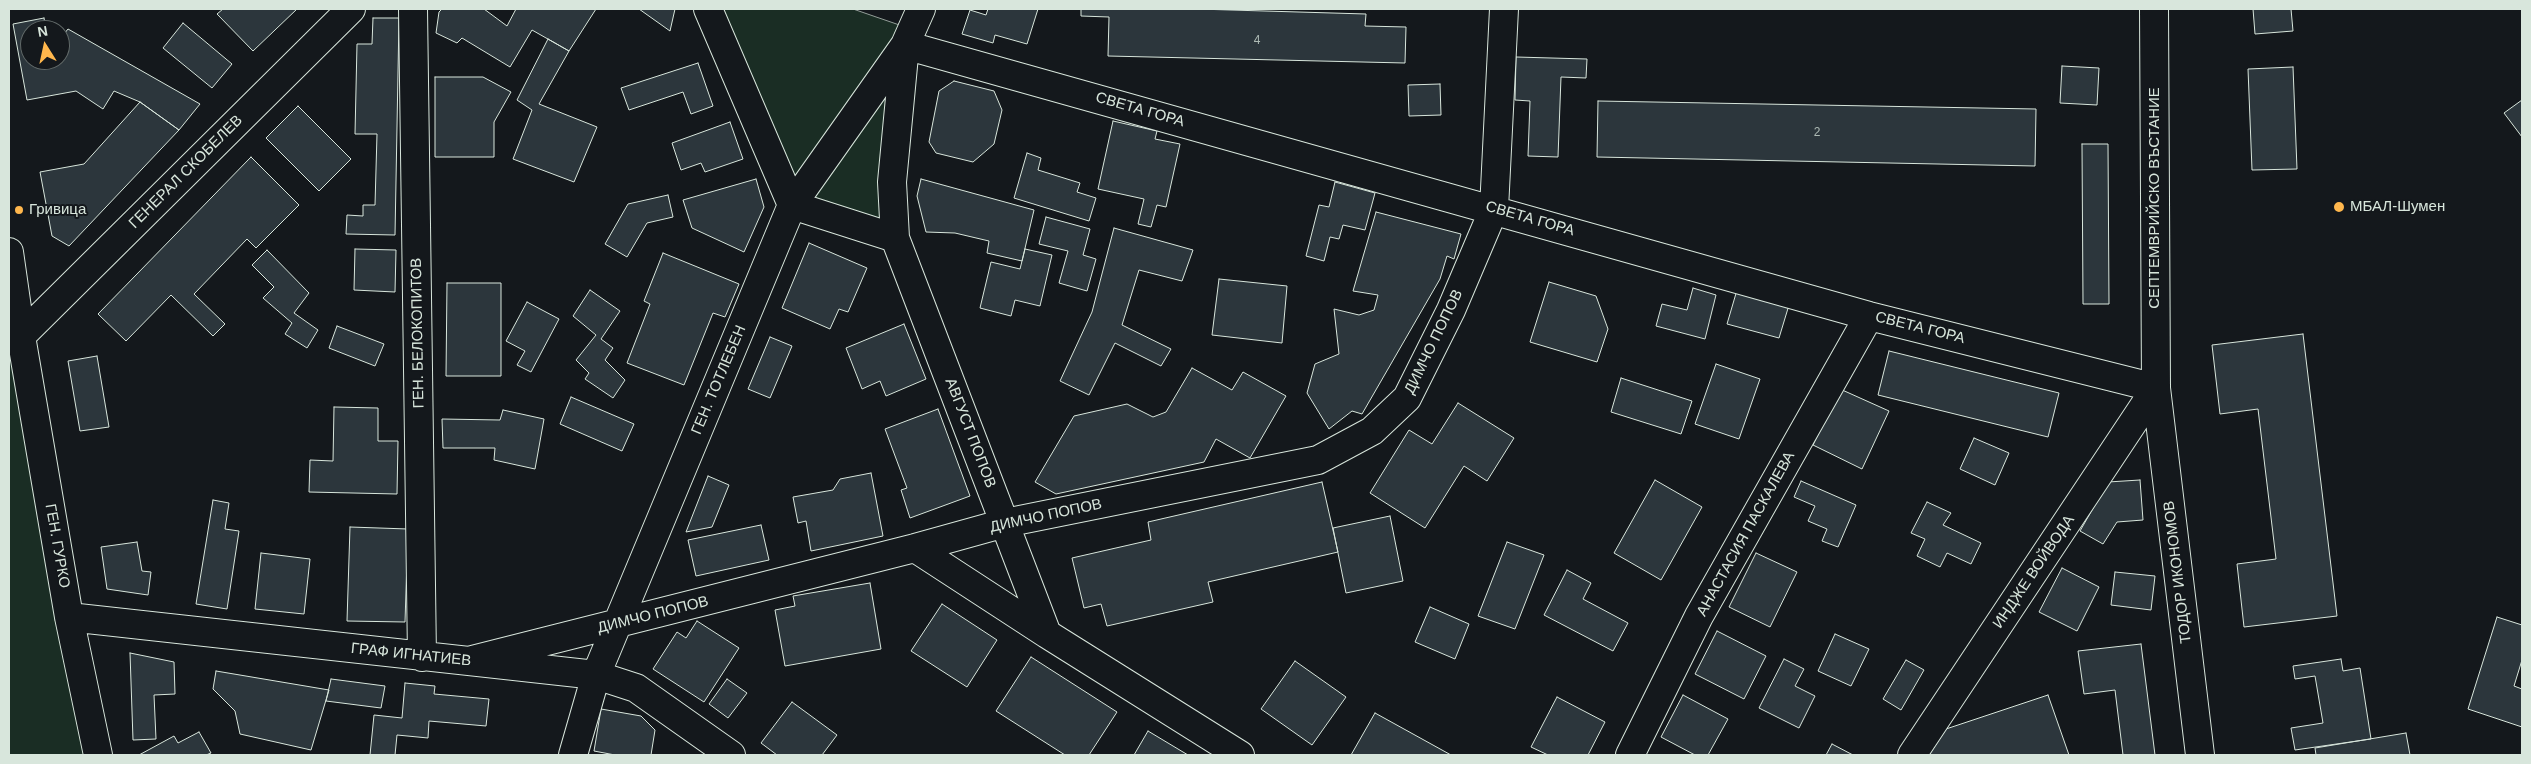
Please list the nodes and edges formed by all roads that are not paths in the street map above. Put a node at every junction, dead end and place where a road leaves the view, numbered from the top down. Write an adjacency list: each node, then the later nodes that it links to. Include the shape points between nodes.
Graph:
1 (351, 9): 13 (street, ГЕНЕРАЛ СКОБЕЛЕВ)
2 (413, 9): 20 (street, ГЕН. БЕЛОКОПИТОВ)
3 (708, 9): 8 (street)
4 (922, 9): 7 (street, АВГУСТ ПОПОВ)
5 (1504, 9): 9 (street)
6 (2154, 9): 14 (street, СЕПТЕМВРИЙСКО ВЪСТАНИЕ)
7 (905, 45): 8 (street, ГЕН. ТОТЛЕБЕН); 9 (street, СВЕТА ГОРА); 10 (street, АВГУСТ ПОПОВ, via 892,182)
8 (792, 205): 10 (street); 18 (street, ГЕН. ТОТЛЕБЕН)
9 (1494, 209): 12 (street, СВЕТА ГОРА); 15 (street, ДИМЧО ПОПОВ, via 1452,310 1407,398 1372,431 1318,460)
10 (895, 238): 15 (street, АВГУСТ ПОПОВ)
11 (9, 260): 13 (street, ГЕН. ГУРКО)
12 (1869, 316): 14 (street, СВЕТА ГОРА); 27 (street, АНАСТАСИЯ ПАСКАЛЕВА, via 1699,616)
13 (21, 336): 17 (street, ГЕН. ГУРКО)
14 (2156, 388): 28 (street, ИНДЖЕ ВОЙВОДА); 29 (street, ТОДОР ИКОНОМОВ)
15 (1005, 523): 16 (street, ДИМЧО ПОПОВ); 19 (street, АВГУСТ ПОПОВ)
16 (915, 548): 18 (street, ДИМЧО ПОПОВ); 19 (street)
17 (68, 616): 20 (street, ГРАФ ИГНАТИЕВ); 23 (street, ГЕН. ГУРКО)
18 (617, 624): 21 (street, ДИМЧО ПОПОВ); 22 (street, ГЕН. ТОТЛЕБЕН)
19 (1047, 634): 26 (street)
20 (422, 657): 21 (street, ГРАФ ИГНАТИЕВ)
21 (468, 661): 22 (street, ГРАФ ИГНАТИЕВ)
22 (596, 675): 24 (street, ГЕН. ТОТЛЕБЕН); 25 (street, ГРАФ ИГНАТИЕВ, via 636,688)
23 (98, 755)
24 (573, 755)
25 (731, 755)
26 (1240, 755)
27 (1630, 755)
28 (1912, 755)
29 (2200, 755)

